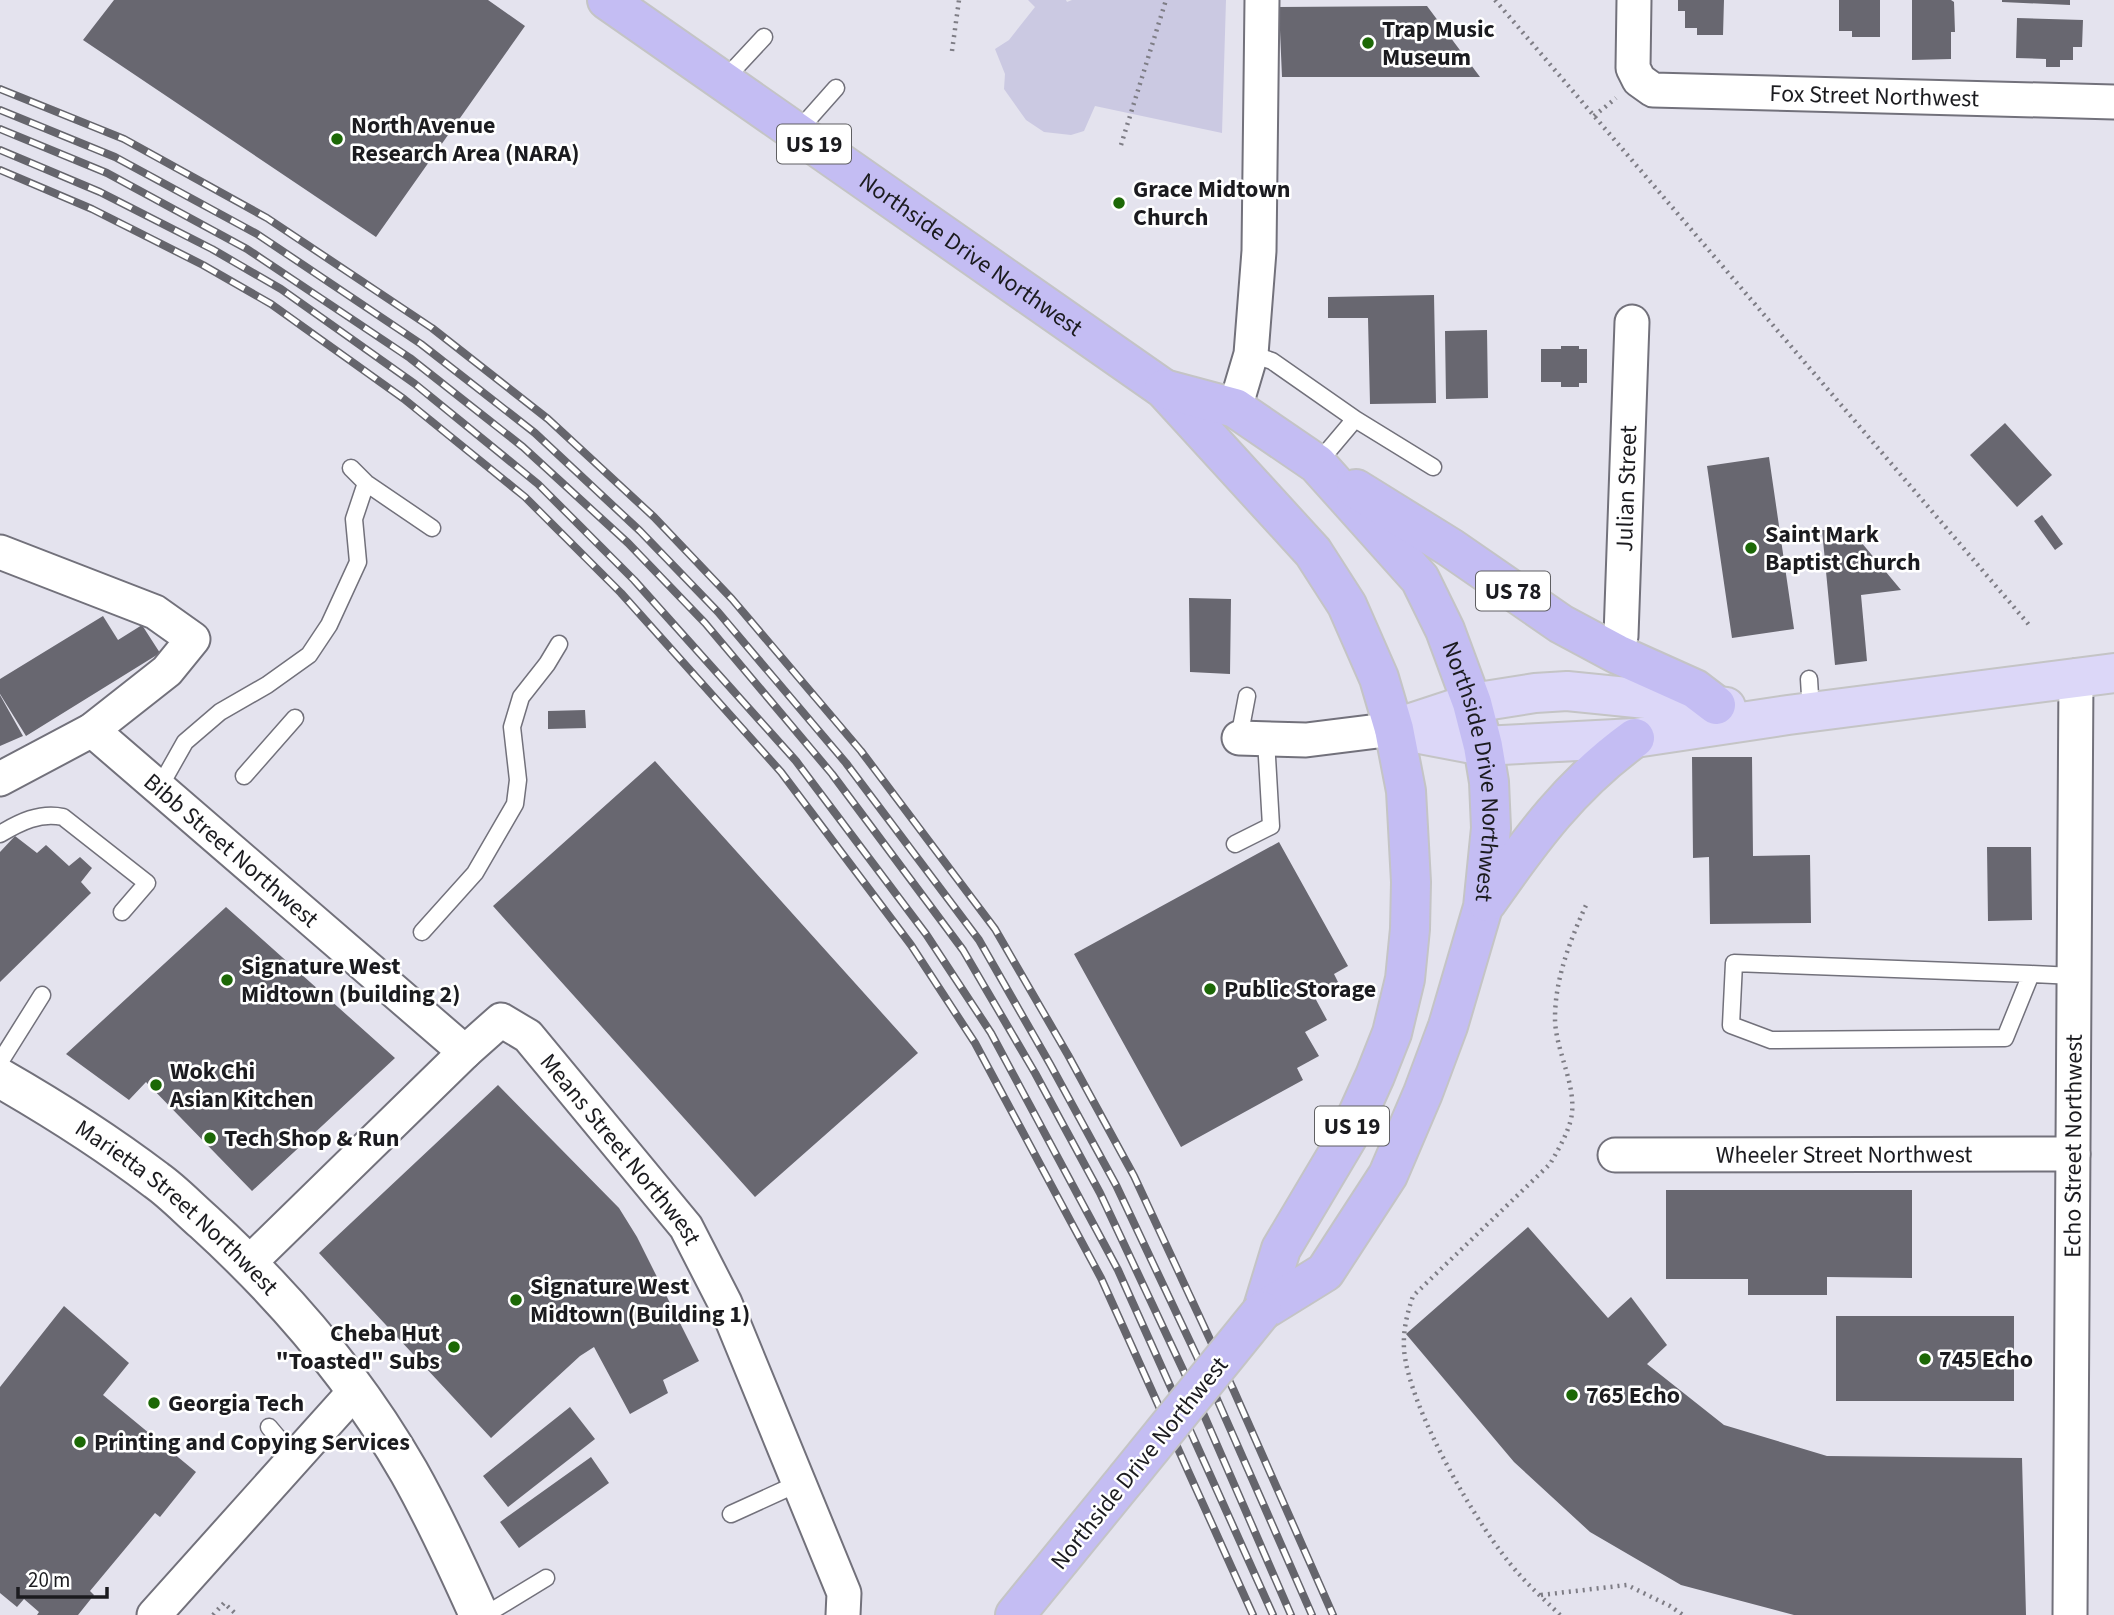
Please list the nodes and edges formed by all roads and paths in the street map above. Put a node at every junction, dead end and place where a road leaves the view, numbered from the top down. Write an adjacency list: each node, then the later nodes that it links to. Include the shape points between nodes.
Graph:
1 (607, 0): 9 (highway, Northside Drive Northwest / US 19)
2 (960, 0): 8 (path)
3 (1166, 0): 13 (path)
4 (1262, 0): 15 (street, via 1259,251)
5 (1495, 0): 25 (path)
6 (1634, 0): 11 (street, Fox Street Northwest, via 1633,68 1639,80 1654,89)
7 (764, 37): 9 (lane)
8 (952, 51)
9 (723, 81): 12 (highway, Northside Drive Northwest / US 19)
10 (836, 88): 12 (lane)
11 (2114, 102)
12 (797, 132): 16 (highway, Northside Drive Northwest / US 19)
13 (1121, 145)
14 (1632, 322): 27 (street, Julian Street)
15 (1251, 354): 17 (street); 18 (lane, via 1272,361)
16 (1164, 389): 17 (highway, Northside Drive Northwest / US 19); 35 (highway, Northside Drive Northwest / US 19, via 1329,574 1365,643)
17 (1235, 408): 19 (highway, Northside Drive Northwest / US 19)
18 (1355, 419): 19 (lane); 20 (lane)
19 (1317, 464): 27 (highway, US 78, via 1561,624); 32 (highway, Northside Drive Northwest / US 19, via 1420,579)
20 (1433, 467)
21 (351, 468): 22 (lane)
22 (366, 482): 23 (lane); 42 (lane, via 354,519 358,562 309,655 220,712 185,742)
23 (432, 528)
24 (0, 552): 36 (street, via 155,612 193,639 167,671)
25 (2030, 626)
26 (559, 644): 48 (lane, via 521,697 512,727 518,780 515,804 475,873)
27 (1617, 654): 33 (highway, US 78, via 1695,689)
28 (2114, 673): 29 (main road, US 78)
29 (2076, 676): 31 (main road, US 78); 50 (street, Echo Street Northwest)
30 (1247, 696): 38 (lane)
31 (1803, 702): 33 (main road, US 78); 37 (main road, US 78)
32 (1472, 703): 33 (main road, via 1567,691); 35 (main road); 39 (highway, Northside Drive Northwest / US 19)
33 (1716, 705)
34 (295, 718): 40 (lane)
35 (1394, 729): 38 (street, via 1306,740); 39 (main road, US 78); 58 (highway, Northside Drive Northwest / US 19, via 1406,791 1411,882 1405,979 1392,1034 1375,1076 1347,1138 1281,1249)
36 (92, 730): 41 (street); 42 (street, Bibb Street Northwest)
37 (1635, 738): 39 (main road, US 78); 46 (highway, via 1604,760 1549,816)
38 (1253, 739): 44 (lane, via 1271,826)
39 (1483, 746): 46 (highway, Northside Drive Northwest / US 19, via 1491,828)
40 (244, 776)
41 (0, 779)
42 (159, 788): 52 (street, Bibb Street Northwest, via 360,974)
43 (0, 834): 47 (lane, via 48,814 63,817 147,883)
44 (1235, 844)
45 (1587, 903): 65 (path, via 1561,971 1555,1018 1571,1093 1571,1118 1561,1145 1550,1164 1413,1296 1406,1318 1404,1349 1411,1383 1453,1474 1477,1518 1517,1573)
46 (1483, 907): 58 (highway, Northside Drive Northwest / US 19, via 1448,1026 1388,1175 1325,1272)
47 (122, 912)
48 (422, 932)
49 (2031, 974): 49 (lane, via 2006,1038 1771,1040 1731,1025 1734,963); 50 (lane)
50 (2074, 976): 55 (street, Echo Street Northwest)
51 (42, 995): 53 (lane)
52 (465, 1052): 57 (street); 62 (street, Means Street Northwest, via 501,1020 528,1036 686,1227 725,1303)
53 (0, 1062)
54 (0, 1078): 57 (main road, Marietta Street Northwest, via 72,1119 158,1181)
55 (2073, 1154): 56 (street, Wheeler Street Northwest); 75 (street, Echo Street Northwest)
56 (1615, 1155)
57 (248, 1263): 59 (main road, Marietta Street Northwest, via 307,1327)
58 (1262, 1311): 72 (highway, Northside Drive Northwest / US 19, bridge)
59 (355, 1391): 61 (street); 69 (main road, Marietta Street Northwest, via 408,1470)
60 (269, 1427): 61 (lane)
61 (295, 1458): 66 (street)
62 (799, 1483): 63 (lane); 71 (street, Means Street Northwest, via 844,1593)
63 (731, 1514)
64 (546, 1578): 70 (lane)
65 (1541, 1595): 73 (path); 74 (path, via 1627,1586)
66 (154, 1615)
67 (213, 1615): 68 (path, via 223,1603)
68 (237, 1615)
69 (479, 1615)
70 (485, 1615)
71 (843, 1615)
72 (1015, 1615)
73 (1560, 1615)
74 (1683, 1615)
75 (2070, 1615)

